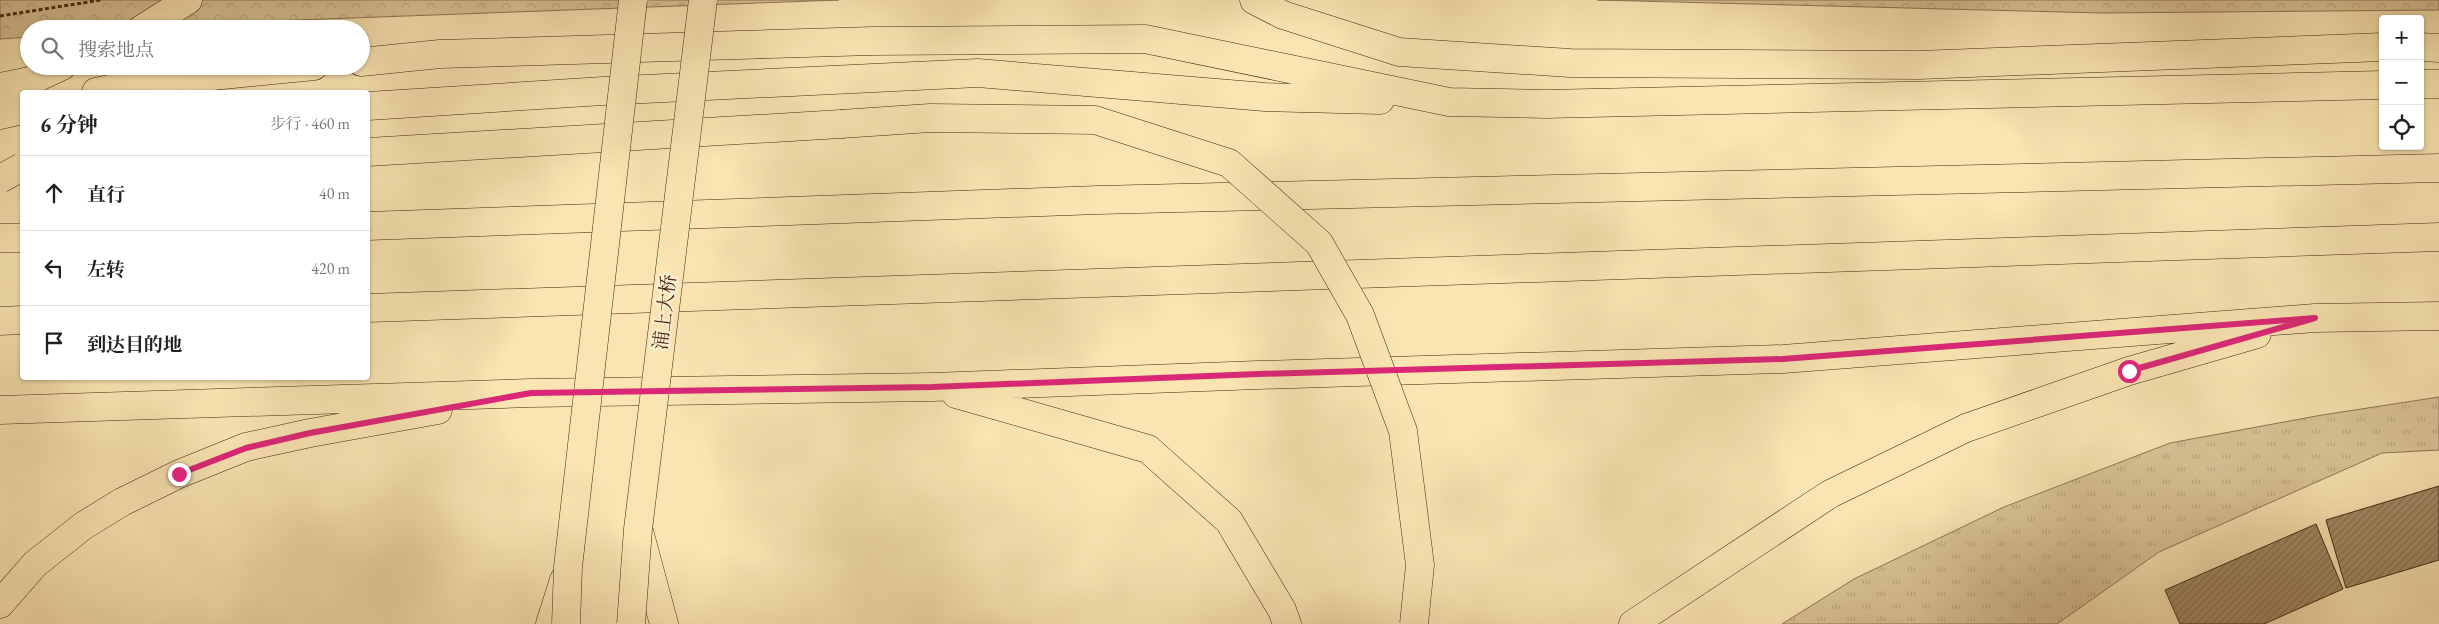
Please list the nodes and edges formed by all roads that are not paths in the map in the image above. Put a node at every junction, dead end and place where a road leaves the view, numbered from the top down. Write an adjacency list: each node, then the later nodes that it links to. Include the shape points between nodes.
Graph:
1 (188, 0): 5 (main road)
2 (633, 0): 39 (main road, bridge)
3 (703, 0): 38 (main road, 浦上大桥, bridge)
4 (1254, 0): 6 (main road, via 1283,15 1400,52 1570,63 1919,65)
5 (156, 20)
6 (2379, 47)
7 (2424, 47): 8 (main road)
8 (2439, 48)
9 (370, 61): 17 (main road, via 450,53 872,41 1146,38)
10 (43, 75): 15 (main road)
11 (224, 75): 16 (main road)
12 (2424, 84): 13 (main road)
13 (2439, 84)
14 (2379, 85): 17 (main road, via 1546,104)
15 (0, 87)
16 (105, 90)
17 (1449, 102): 18 (main road, via 1264,97 978,73)
18 (370, 106)
19 (20, 110): 20 (main road)
20 (0, 115)
21 (370, 152): 46 (main road, bridge, via 930,118 1094,120 1229,163 1319,243 1360,315 1403,431 1420,565)
22 (20, 168): 25 (main road, bridge)
23 (2439, 168): 26 (main road, via 1098,200)
24 (20, 175): 25 (main road)
25 (0, 178)
26 (370, 226)
27 (2439, 237): 30 (main road)
28 (0, 238): 29 (main road)
29 (20, 238)
30 (370, 308)
31 (2439, 316): 32 (main road)
32 (2315, 318): 35 (main road, via 1783,359); 47 (main road, via 2129,371 1966,428 1830,494)
33 (0, 320): 34 (main road)
34 (20, 320)
35 (932, 387): 36 (main road); 45 (main road, via 1148,449 1229,521 1282,610)
36 (531, 393): 37 (main road); 40 (main road, via 310,433 237,451 162,482 83,526 35,564)
37 (0, 410)
38 (638, 529): 43 (main road, 浦上大桥, bridge); 44 (main road)
39 (568, 567): 41 (main road, bridge); 42 (main road, bridge)
40 (0, 604)
41 (550, 624)
42 (566, 624)
43 (631, 624)
44 (664, 624)
45 (1287, 624)
46 (1414, 624)
47 (1633, 624)

